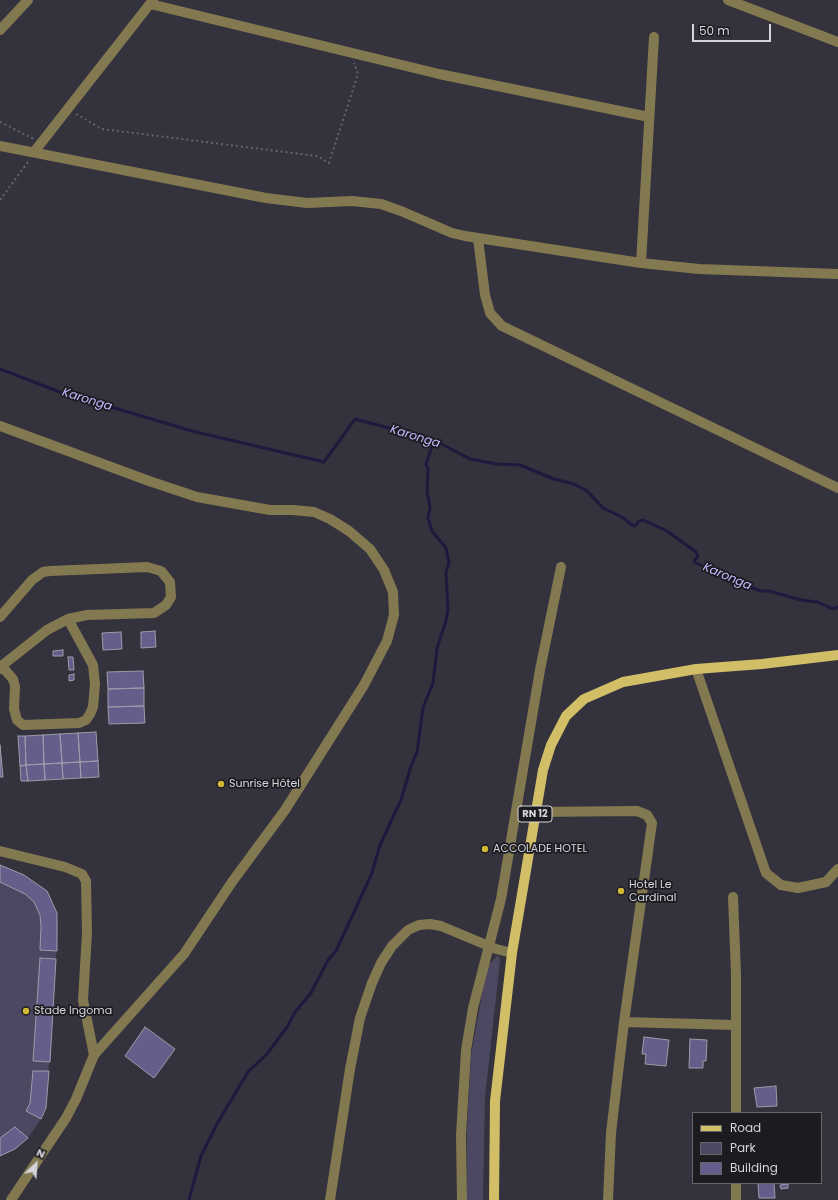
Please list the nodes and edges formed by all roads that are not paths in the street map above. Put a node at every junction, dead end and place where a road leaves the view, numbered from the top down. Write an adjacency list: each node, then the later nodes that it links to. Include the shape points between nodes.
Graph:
1 (28, 0): 4 (street)
2 (728, 0): 6 (street)
3 (151, 2): 7 (street, via 440,74); 9 (street)
4 (0, 30)
5 (654, 37): 7 (street)
6 (838, 42)
7 (649, 117): 11 (street)
8 (0, 146): 9 (street)
9 (34, 152): 10 (street, via 266,198 307,203 352,201 381,204 452,233)
10 (478, 238): 11 (street); 14 (street, via 485,295 490,313 502,326)
11 (641, 264): 12 (street, via 699,269)
12 (838, 274)
13 (0, 426): 31 (street, via 197,497 270,510 314,512 325,516 349,531 370,549 384,570 393,592 394,615 387,641 364,685 289,804 184,954)
14 (838, 488)
15 (561, 567): 27 (street, via 540,670 501,899)
16 (0, 617): 17 (street, via 32,580 43,572 147,567 161,571 170,582 171,597 166,605 154,613 87,615)
17 (68, 619): 19 (street, via 47,630); 19 (street, via 93,665 93,707 86,720 79,724 23,725 17,720 14,709 13,679)
18 (838, 655): 20 (main road, RN 12)
19 (0, 667)
20 (696, 669): 21 (main road, RN 12, via 623,682 584,699 566,716 551,744); 24 (street, via 766,873 786,888)
21 (535, 812): 28 (main road, RN 12); 29 (street, via 637,811 647,814 652,823)
22 (0, 851): 31 (street, via 65,867 82,874 86,881 87,933 83,1000)
23 (838, 869): 24 (street)
24 (826, 882): 25 (street)
25 (838, 883)
26 (732, 897): 30 (street, via 736,975)
27 (489, 947): 28 (street); 35 (street, via 441,926 430,924 408,930 381,963 360,1018 348,1076); 36 (street, via 473,1008 466,1050 461,1136)
28 (512, 953): 37 (main road, RN 12, via 496,1101)
29 (624, 1022): 30 (street); 38 (street, via 611,1133)
30 (735, 1025): 32 (street)
31 (94, 1055): 34 (street, via 66,1118)
32 (736, 1112)
33 (736, 1184): 39 (street)
34 (11, 1200)
35 (330, 1200)
36 (462, 1200)
37 (494, 1200)
38 (608, 1200)
39 (736, 1200)

